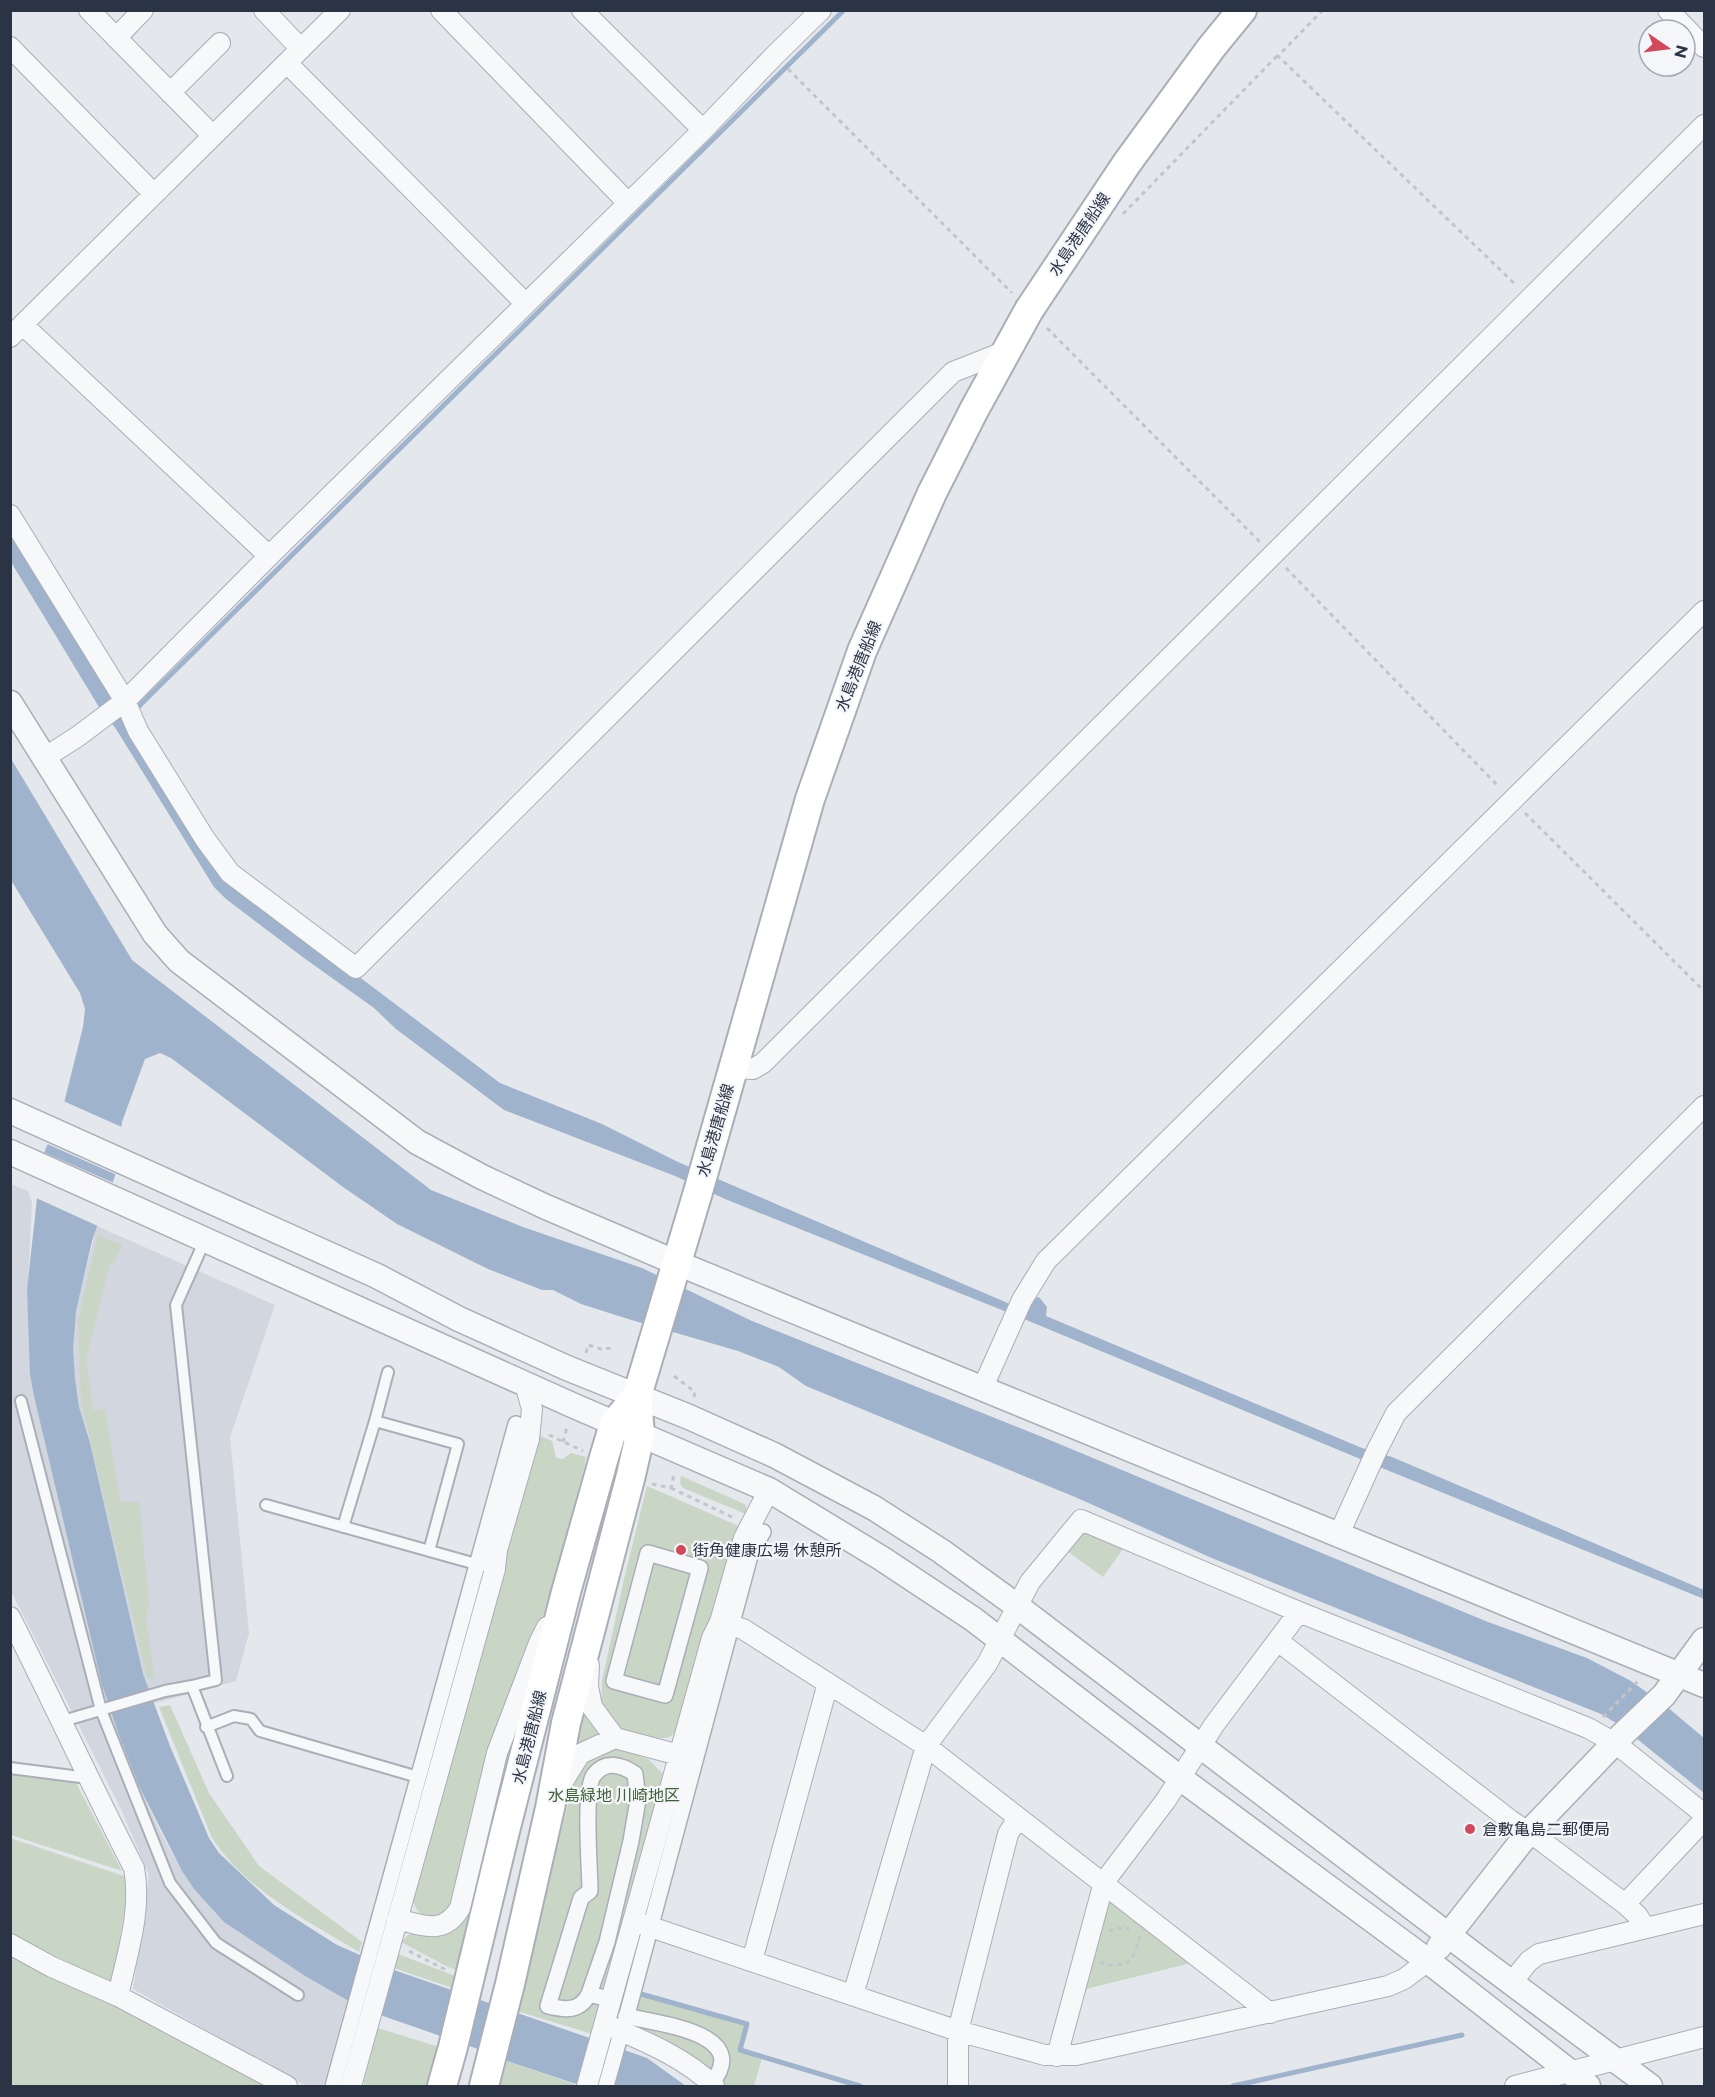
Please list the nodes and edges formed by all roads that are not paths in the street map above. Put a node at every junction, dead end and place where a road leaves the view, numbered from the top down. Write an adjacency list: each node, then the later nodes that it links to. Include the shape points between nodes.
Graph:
1 (89, 10): 10 (street)
2 (143, 10): 10 (street)
3 (264, 10): 14 (street)
4 (340, 10): 14 (street)
5 (441, 10): 20 (street)
6 (582, 10): 17 (street)
7 (821, 10): 17 (street)
8 (1242, 10): 23 (main road, 水島港唐船線, via 1133,154)
9 (1668, 10): 13 (street)
10 (116, 38): 15 (street)
11 (220, 43): 15 (street)
12 (10, 47): 19 (street)
13 (1704, 48)
14 (294, 56): 18 (street); 21 (street)
15 (170, 93): 18 (street)
16 (1704, 125): 30 (street, via 763,1063 753,1069)
17 (703, 130): 20 (street)
18 (212, 135): 19 (street)
19 (154, 194): 22 (street)
20 (628, 203): 21 (street)
21 (525, 303): 25 (street)
22 (14, 333): 25 (street)
23 (1006, 351): 28 (street, via 953,372 356,968 230,873 204,838); 30 (main road, 水島港唐船線, via 932,493 862,651 810,799)
24 (10, 515): 28 (street)
25 (269, 556): 28 (street)
26 (1704, 611): 38 (street, via 1046,1261 1018,1308)
27 (10, 703): 29 (street)
28 (127, 708): 29 (street, via 105,717)
29 (44, 758): 35 (street, via 155,934 180,961 417,1142)
30 (732, 1068): 35 (main road, 水島港唐船線)
31 (1704, 1106): 49 (street, via 1396,1413)
32 (10, 1111): 39 (street, via 377,1276 480,1329)
33 (10, 1152): 34 (street)
34 (205, 1240): 37 (street); 65 (lane, via 176,1305 216,1680)
35 (675, 1270): 38 (street); 39 (main road, 水島港唐船線)
36 (388, 1372): 41 (lane)
37 (525, 1384): 43 (street); 51 (street, via 531,1409 529,1438 497,1551)
38 (982, 1389): 49 (street)
39 (637, 1396): 43 (main road, 水島港唐船線); 44 (main road, 水島港唐船線); 54 (street, via 813,1474 941,1551)
40 (21, 1401): 66 (lane)
41 (375, 1421): 47 (lane); 50 (lane, via 458,1444)
42 (516, 1424): 51 (street)
43 (614, 1424): 44 (street); 53 (main road, 水島港唐船線)
44 (640, 1435): 45 (street); 58 (main road, 水島港唐船線)
45 (769, 1490): 57 (street, via 744,1538); 59 (street, via 924,1585)
46 (266, 1505): 47 (lane)
47 (343, 1527): 50 (lane)
48 (763, 1532): 57 (street, via 751,1552)
49 (1339, 1534): 62 (street)
50 (429, 1551): 51 (lane)
51 (486, 1567): 76 (street); 87 (street)
52 (700, 1568): 52 (street, via 665,1695 614,1681 648,1553)
53 (566, 1592): 87 (street, via 539,1643 497,1753 460,1908 454,1919 440,1926); 114 (main road, 水島港唐船線, via 462,1980 453,2048)
54 (1017, 1606): 55 (street, via 1030,1582 1081,1520); 59 (street); 72 (street)
55 (1299, 1612): 61 (street); 70 (street)
56 (10, 1617): 67 (street)
57 (726, 1624): 63 (street, via 743,1629); 73 (street, via 712,1638); 88 (street)
58 (590, 1632): 69 (street, via 588,1686 592,1707); 79 (main road, 水島港唐船線, via 566,1723)
59 (999, 1640): 71 (street, via 987,1664); 78 (street)
60 (1704, 1640): 62 (street)
61 (1278, 1641): 72 (street); 83 (street)
62 (1678, 1674): 64 (street); 70 (street, via 1664,1695)
63 (830, 1684): 71 (street); 94 (street)
64 (1704, 1685)
65 (192, 1686): 66 (lane); 68 (lane)
66 (104, 1709): 67 (lane); 96 (lane, via 170,1883 216,1943)
67 (63, 1721): 77 (street)
68 (206, 1727): 75 (lane); 76 (lane, via 234,1716 251,1719 260,1731)
69 (615, 1738): 73 (street); 79 (street, via 580,1754)
70 (1618, 1739): 80 (street); 83 (street)
71 (926, 1746): 81 (street); 98 (street)
72 (1201, 1746): 78 (street); 90 (street)
73 (679, 1755): 88 (street)
74 (10, 1768): 77 (lane)
75 (227, 1776)
76 (418, 1776): 92 (street)
77 (88, 1778): 99 (street, via 134,1868 137,1884 135,1923)
78 (1180, 1778): 84 (street); 93 (street)
79 (550, 1808): 109 (main road, 水島港唐船線)
80 (1704, 1814)
81 (1018, 1818): 84 (street); 103 (street, via 1008,1834)
82 (1704, 1820): 85 (street)
83 (1529, 1832): 85 (street); 90 (street)
84 (1104, 1882): 100 (street); 106 (street)
85 (1624, 1904): 89 (street)
86 (1704, 1914): 89 (street)
87 (398, 1919): 92 (street)
88 (642, 1924): 94 (street); 102 (street)
89 (1645, 1927): 95 (street, via 1539,1954 1528,1961)
90 (1448, 1935): 93 (street); 95 (street)
91 (10, 1944): 99 (street)
92 (386, 1952): 101 (street)
93 (1428, 1961): 100 (street, via 1389,1986); 108 (street)
94 (754, 1962): 98 (street)
95 (1511, 1983): 107 (street)
96 (298, 1995)
97 (595, 1995): 97 (street, via 638,1800 635,1774 616,1765 592,1775 588,1797 590,1891 581,1898 548,2006 576,2008)
98 (853, 1995): 103 (street)
99 (118, 1996): 111 (street)
100 (1270, 2013): 106 (street)
101 (362, 2015): 112 (street); 113 (street)
102 (619, 2021): 105 (street); 110 (street); 110 (street, via 687,2030 707,2039 722,2057 720,2074)
103 (958, 2031): 106 (street); 117 (street)
104 (1704, 2037): 107 (street)
105 (612, 2045): 115 (street); 116 (street)
106 (1057, 2056)
107 (1614, 2060): 108 (street); 120 (street)
108 (1568, 2072): 118 (street); 119 (street)
109 (488, 2073)
110 (713, 2085)
111 (287, 2086)
112 (333, 2086)
113 (351, 2086)
114 (442, 2086)
115 (587, 2086)
116 (606, 2086)
117 (958, 2086)
118 (1515, 2086)
119 (1588, 2086)
120 (1650, 2086)

